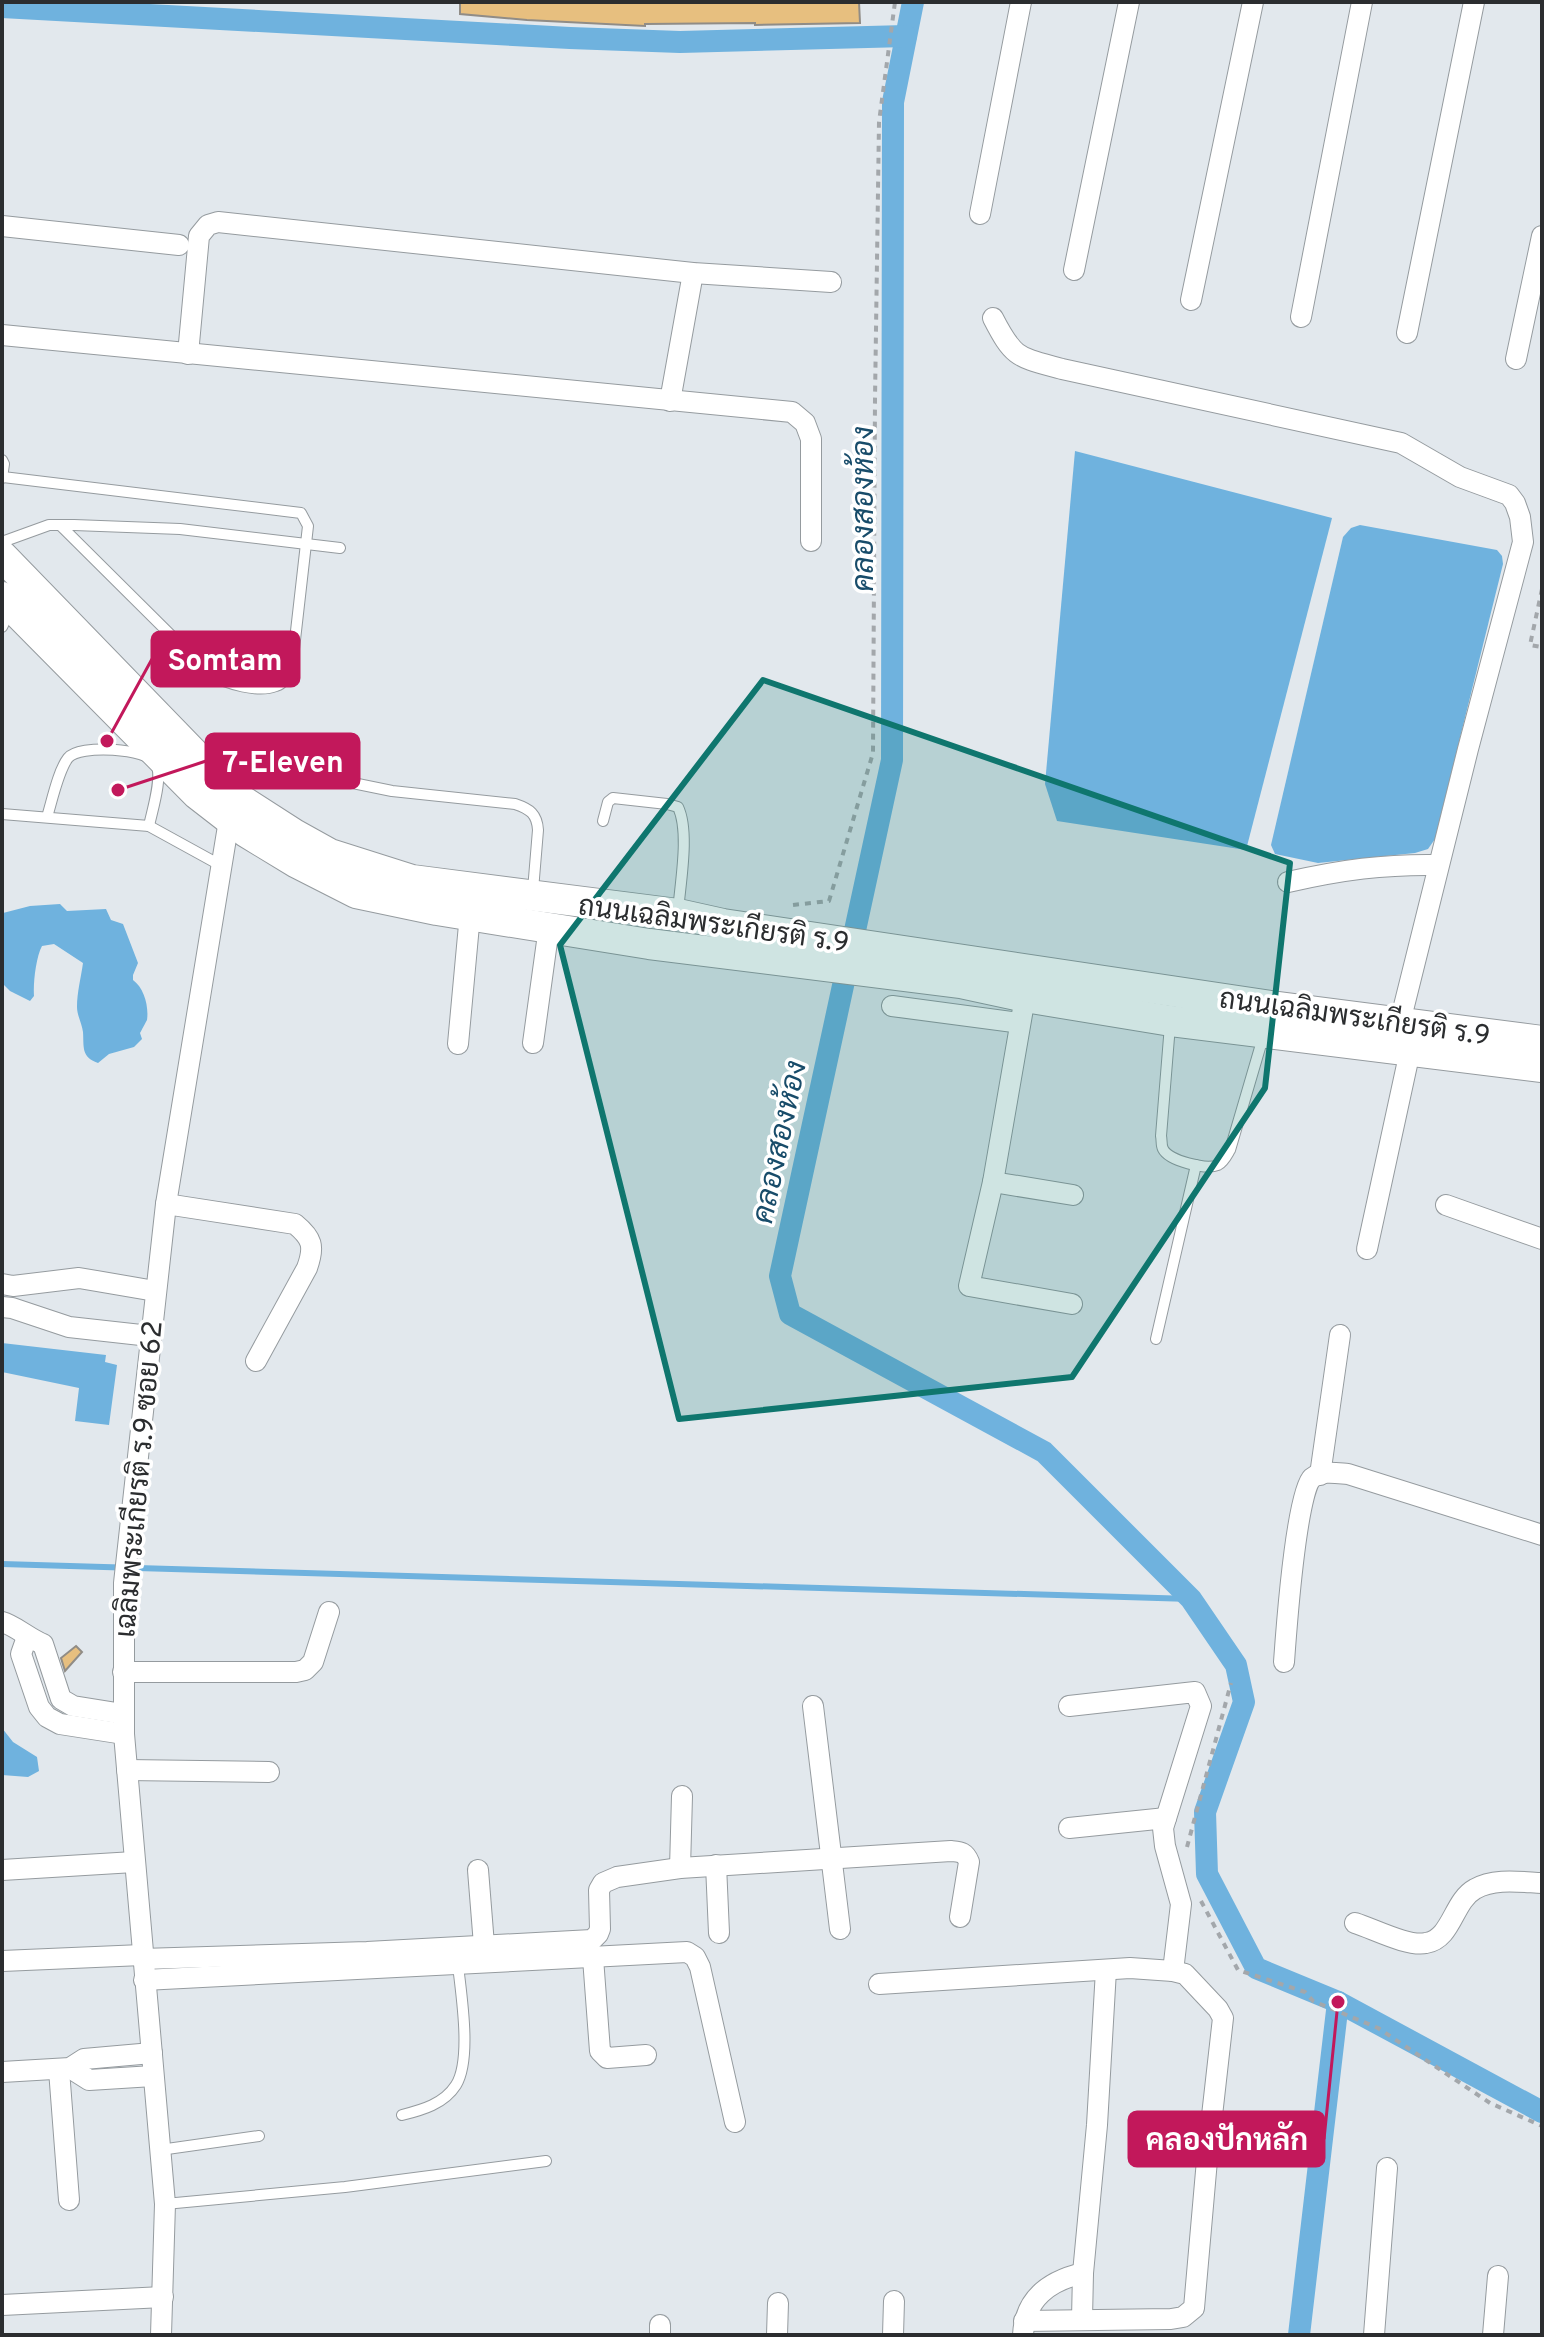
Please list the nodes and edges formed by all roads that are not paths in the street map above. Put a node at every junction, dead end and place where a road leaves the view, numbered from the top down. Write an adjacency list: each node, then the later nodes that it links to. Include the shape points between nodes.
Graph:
1 (1021, 2): 6 (street)
2 (1129, 2): 10 (street)
3 (1253, 2): 13 (street)
4 (1362, 2): 14 (street)
5 (1474, 2): 16 (street)
6 (980, 214)
7 (2, 226): 9 (street)
8 (1542, 236): 19 (street)
9 (179, 245)
10 (1074, 270)
11 (693, 273): 12 (street); 18 (street, via 218,222 199,236); 20 (street)
12 (831, 282)
13 (1191, 300)
14 (1301, 317)
15 (993, 318): 37 (street, via 1007,345 1023,358 1401,443 1460,477 1509,495 1520,517 1523,542)
16 (1407, 333)
17 (2, 335): 18 (street)
18 (188, 354): 20 (street)
19 (1516, 359)
20 (670, 401): 24 (street, via 792,412 805,423 811,439)
21 (2, 460): 22 (lane)
22 (2, 478): 26 (lane, via 301,513 308,526)
23 (60, 525): 25 (lane); 26 (lane, via 180,529); 26 (lane, via 211,675 226,684 265,688 286,680 292,666)
24 (811, 541)
25 (2, 542)
26 (306, 544): 27 (lane)
27 (340, 548)
28 (2, 556): 31 (main road, ถนนเฉลิมพระเกียรติ ร.9)
29 (6, 617): 31 (main road, ถนนเฉลิมพระเกียรติ ร.9, via 197,794)
30 (304, 773): 39 (lane, via 392,791 527,808 538,830)
31 (232, 808): 36 (street, เฉลิมพระเกียรติ ร.9 ซอย 62); 39 (main road, ถนนเฉลิมพระเกียรติ ร.9, via 369,868 412,880); 40 (main road, ถนนเฉลิมพระเกียรติ ร.9, via 297,863 356,893)
32 (2, 814): 33 (lane)
33 (47, 817): 35 (lane); 35 (lane, via 63,766 74,753 140,753 156,763 159,774)
34 (603, 821): 41 (lane, via 613,798 678,807 683,838)
35 (149, 826): 36 (lane)
36 (220, 865): 59 (street, เฉลิมพระเกียรติ ร.9 ซอย 62)
37 (1438, 865): 38 (street, via 1395,864); 50 (street)
38 (1288, 882)
39 (532, 896): 41 (main road, ถนนเฉลิมพระเกียรติ ร.9)
40 (470, 914): 42 (main road, ถนนเฉลิมพระเกียรติ ร.9); 53 (street)
41 (678, 914): 43 (main road, ถนนเฉลิมพระเกียรติ ร.9)
42 (549, 927): 43 (main road, ถนนเฉลิมพระเกียรติ ร.9, via 649,944); 52 (street)
43 (722, 938): 44 (main road, ถนนเฉลิมพระเกียรติ ร.9)
44 (962, 971): 45 (main road, ถนนเฉลิมพระเกียรติ ร.9); 47 (main road, ถนนเฉลิมพระเกียรติ ร.9)
45 (1173, 991): 48 (main road, ถนนเฉลิมพระเกียรติ ร.9); 49 (lane)
46 (892, 1006): 47 (street)
47 (1022, 1010): 49 (main road, ถนนเฉลิมพระเกียรติ ร.9); 57 (street)
48 (1268, 1019): 49 (main road, ถนนเฉลิมพระเกียรติ ร.9); 50 (main road, ถนนเฉลิมพระเกียรติ ร.9); 54 (main road, ถนนเฉลิมพระเกียรติ ร.9); 56 (lane, via 1230,1150 1216,1166)
49 (1171, 1021): 56 (lane, via 1163,1149)
50 (1400, 1022): 51 (main road, ถนนเฉลิมพระเกียรติ ร.9)
51 (1542, 1041)
52 (533, 1043)
53 (458, 1044)
54 (1410, 1051): 55 (main road, ถนนเฉลิมพระเกียรติ ร.9); 62 (street)
55 (1542, 1067)
56 (1196, 1165): 69 (lane)
57 (993, 1182): 58 (street); 65 (street, via 969,1286)
58 (1073, 1195)
59 (166, 1204): 64 (street, เฉลิมพระเกียรติ ร.9 ซอย 62); 70 (street, via 295,1224 306,1233 312,1246 307,1268)
60 (1446, 1205): 61 (street)
61 (1542, 1239)
62 (1367, 1249)
63 (7, 1285): 64 (street, via 79,1278); 66 (street)
64 (155, 1291): 68 (street, เฉลิมพระเกียรติ ร.9 ซอย 62)
65 (1072, 1304)
66 (7, 1308): 68 (street, via 69,1327)
67 (1340, 1335): 71 (street)
68 (150, 1336): 76 (street, เฉลิมพระเกียรติ ร.9 ซอย 62, via 128,1531)
69 (1156, 1339)
70 (256, 1361)
71 (1312, 1480): 72 (street, via 1330,1472 1348,1474); 75 (street, via 1295,1553)
72 (1542, 1535)
73 (329, 1612): 76 (street, via 313,1662 305,1670)
74 (2, 1622): 79 (street, via 27,1637 21,1654 47,1717 60,1724)
75 (1284, 1662)
76 (123, 1672): 79 (street, เฉลิมพระเกียรติ ร.9 ซอย 62)
77 (813, 1706): 85 (street)
78 (1069, 1706): 83 (street, via 1195,1692 1201,1706)
79 (124, 1724): 80 (street, เฉลิมพระเกียรติ ร.9 ซอย 62)
80 (127, 1770): 81 (street); 86 (street, เฉลิมพระเกียรติ ร.9 ซอย 62)
81 (269, 1772)
82 (682, 1796): 88 (street)
83 (1166, 1818): 84 (street); 102 (street, via 1165,1846 1181,1904)
84 (1069, 1828)
85 (832, 1859): 87 (street); 92 (street, via 962,1852 969,1862); 94 (street)
86 (134, 1862): 89 (street); 99 (street, เฉลิมพระเกียรติ ร.9 ซอย 62)
87 (716, 1865): 88 (street); 95 (street)
88 (680, 1868): 96 (street, via 603,1883 600,1929 592,1940)
89 (2, 1870)
90 (478, 1870): 96 (street)
91 (1542, 1883): 93 (street, via 1499,1882 1474,1889 1441,1936 1430,1943 1406,1941)
92 (960, 1917)
93 (1355, 1923)
94 (840, 1929)
95 (719, 1933)
96 (484, 1945): 99 (street)
97 (593, 1958): 100 (street); 105 (street, via 600,2051 607,2058); 110 (street, via 687,1952 695,1957)
98 (2, 1961): 99 (street)
99 (142, 1965): 100 (street); 104 (street, เฉลิมพระเกียรติ ร.9 ซอย 62)
100 (458, 1965): 109 (lane, via 462,2069 456,2085 431,2107)
101 (1106, 1970): 102 (street); 103 (street); 117 (street)
102 (1173, 1971): 123 (street, via 1185,1974 1223,2018 1194,2308 1171,2319)
103 (879, 1984)
104 (152, 2053): 106 (street, via 84,2059); 108 (street, เฉลิมพระเกียรติ ร.9 ซอย 62)
105 (646, 2055)
106 (65, 2069): 107 (street); 108 (street, via 89,2080); 115 (street)
107 (2, 2072)
108 (153, 2076): 112 (street, เฉลิมพระเกียรติ ร.9 ซอย 62)
109 (402, 2115)
110 (735, 2122)
111 (259, 2136): 112 (lane)
112 (160, 2150): 116 (street, เฉลิมพระเกียรติ ร.9 ซอย 62)
113 (546, 2161): 116 (lane)
114 (1387, 2168): 128 (street)
115 (69, 2200)
116 (165, 2204): 119 (street, เฉลิมพระเกียรติ ร.9 ซอย 62)
117 (1083, 2273): 123 (street); 124 (street, via 1051,2284 1032,2304)
118 (1498, 2276): 129 (street)
119 (163, 2297): 122 (street); 125 (street, เฉลิมพระเกียรติ ร.9 ซอย 62)
120 (894, 2301): 127 (street)
121 (778, 2303): 126 (street)
122 (2, 2305)
123 (1082, 2319): 124 (street)
124 (1024, 2328)
125 (161, 2335)
126 (777, 2335)
127 (893, 2335)
128 (1374, 2335)
129 (1493, 2335)

